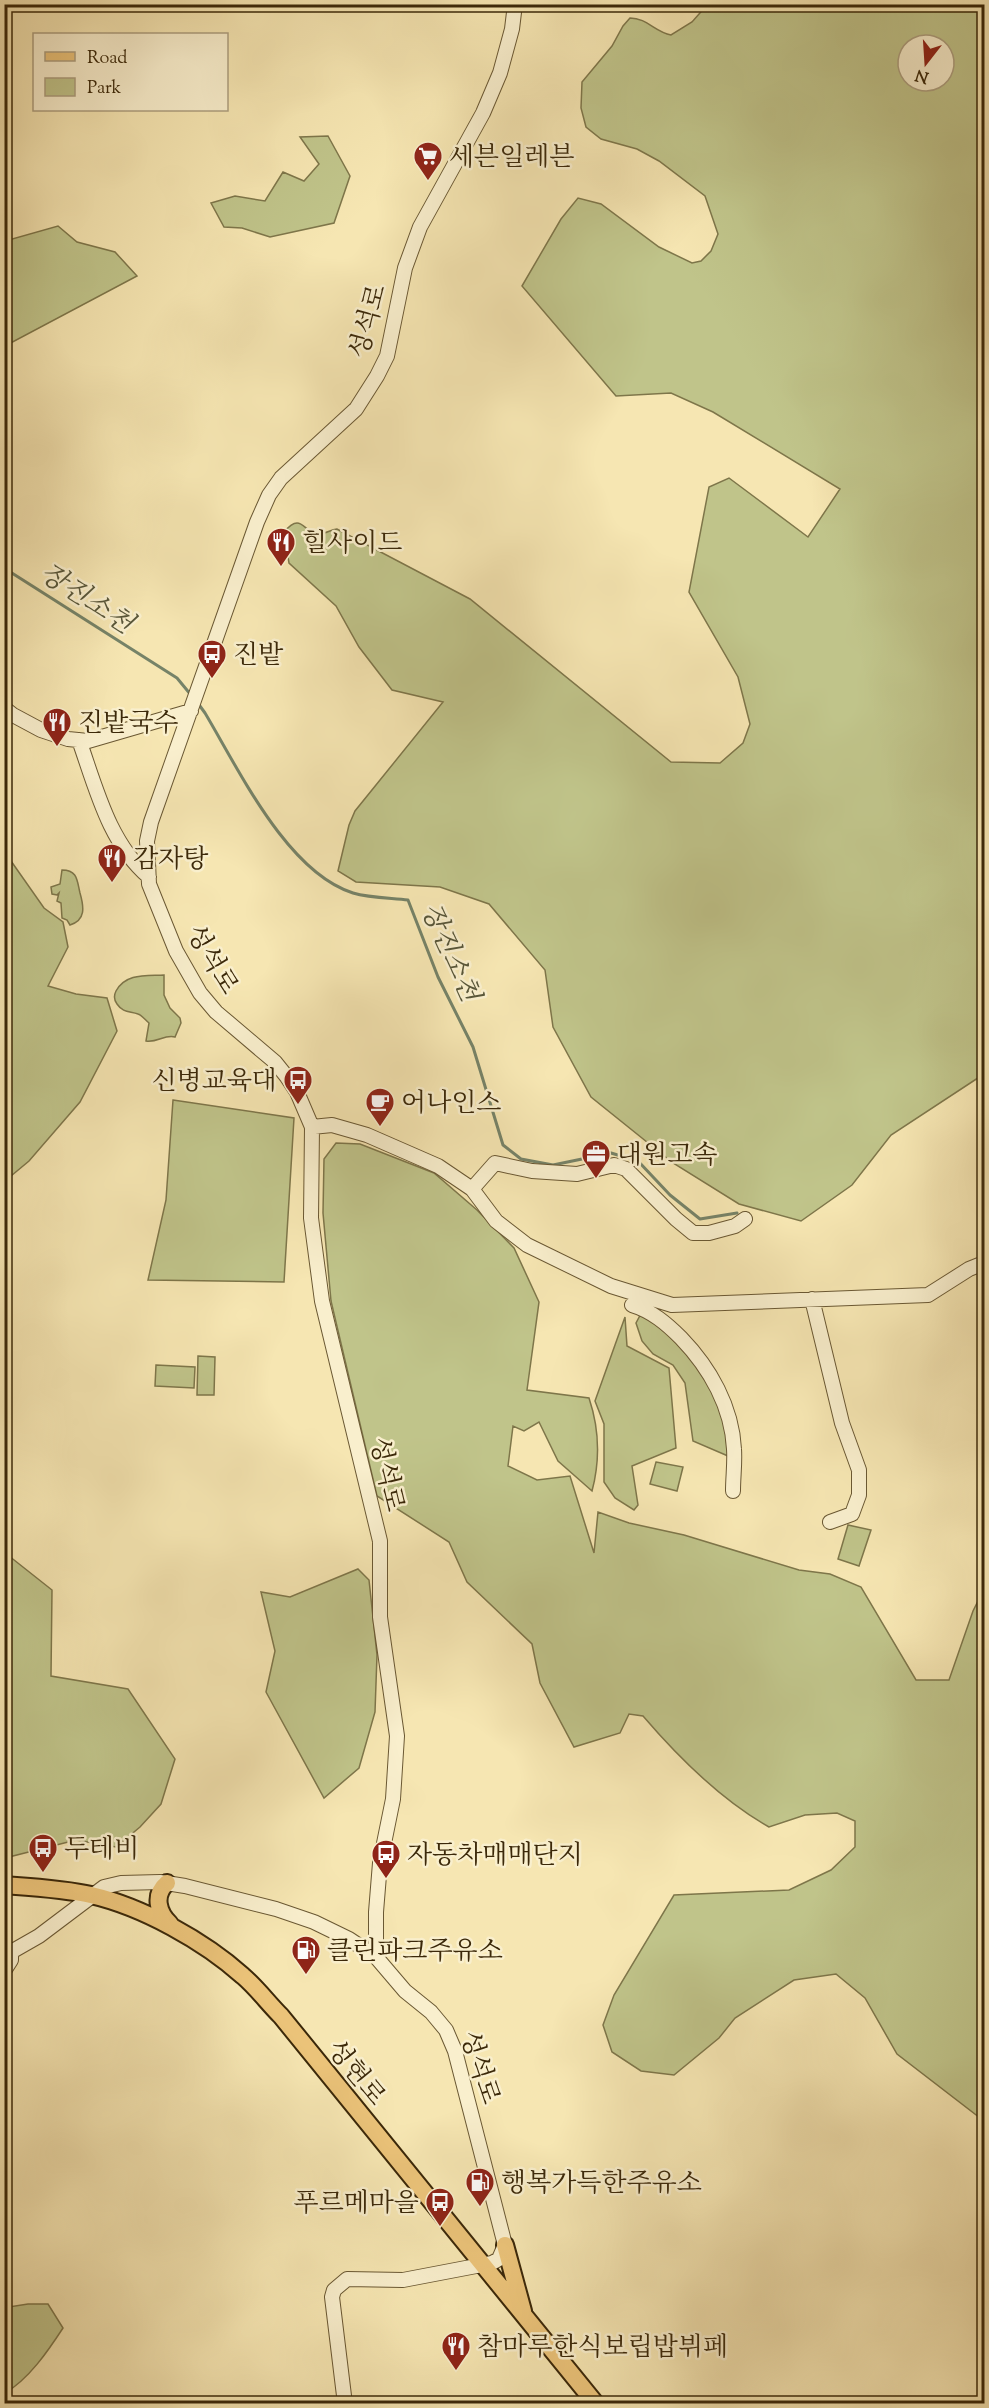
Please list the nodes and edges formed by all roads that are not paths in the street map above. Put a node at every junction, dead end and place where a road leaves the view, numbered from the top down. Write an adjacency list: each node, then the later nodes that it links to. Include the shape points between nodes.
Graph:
1 (515, 4): 3 (street, 성석로, via 500,73 483,113 420,227 405,268 387,356 356,409 286,472 269,495 244,554)
2 (4, 708): 4 (street, via 40,730)
3 (192, 709): 4 (street, via 88,741); 5 (street, 성석로, via 151,822 147,841)
4 (79, 740): 5 (street, via 105,815 132,863)
5 (149, 877): 6 (street, 성석로, via 176,951 200,993 229,1024 275,1062 297,1092)
6 (312, 1127): 7 (street, via 332,1125 367,1135 438,1166); 19 (street, 성석로, via 310,1218 322,1301 380,1541 380,1617 397,1736 393,1799 380,1863)
7 (472, 1189): 8 (street, via 495,1163 532,1171 577,1174 614,1165 626,1169 693,1233 709,1233); 10 (street, via 496,1221 527,1245 611,1286 672,1305)
8 (745, 1219)
9 (984, 1263): 10 (street, via 928,1295)
10 (812, 1299): 13 (street, via 858,1470 859,1495 852,1514)
11 (632, 1305): 12 (street, via 666,1323 693,1350 715,1381 734,1448)
12 (733, 1491)
13 (830, 1522)
14 (167, 1883): 16 (street, via 111,1884); 17 (main road, via 158,1906); 19 (street, via 314,1922)
15 (4, 1886): 16 (main road, 성현로)
16 (91, 1895): 17 (main road, 성현로); 18 (street)
17 (175, 1929): 22 (main road, 성현로, via 217,1954 281,2016)
18 (8, 1955): 20 (street, via 11,1960)
19 (376, 1957): 21 (street, 성석로, via 446,2030 455,2050)
20 (4, 1971)
21 (505, 2245): 22 (street, via 495,2262); 23 (main road)
22 (482, 2265): 23 (main road, 성현로); 24 (street, via 403,2280 347,2279 338,2284 332,2297)
23 (526, 2320): 25 (main road, 성현로)
24 (345, 2403)
25 (596, 2403)

